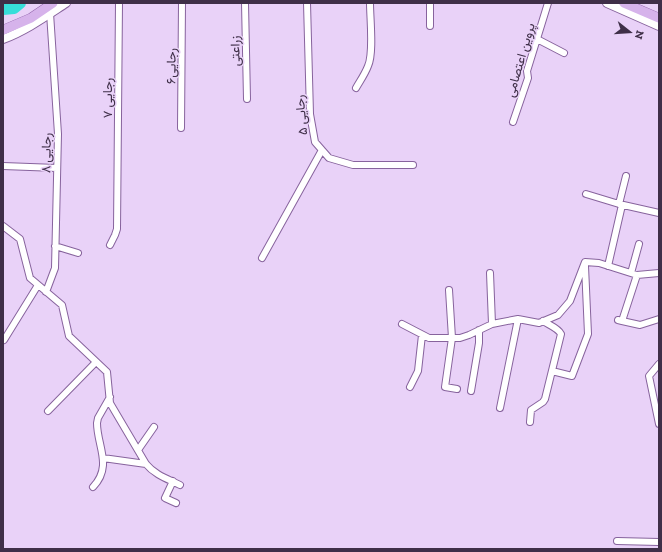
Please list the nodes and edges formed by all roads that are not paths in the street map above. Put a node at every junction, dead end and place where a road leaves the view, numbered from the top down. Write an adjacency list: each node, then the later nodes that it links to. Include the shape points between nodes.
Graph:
1 (53, 3): 16 (main road, via 31,18)
2 (66, 3): 12 (main road)
3 (119, 3): 34 (street, رجایی ۷, via 117,229)
4 (182, 3): 23 (street, رجایی۶)
5 (246, 3): 21 (street, زراعتی)
6 (308, 3): 24 (street, رجایی ۵, via 310,114 315,142)
7 (370, 3): 20 (street, via 371,51 368,66)
8 (430, 3): 14 (street)
9 (548, 3): 18 (street, پروین اعتصامی)
10 (607, 3): 15 (main road)
11 (624, 3): 13 (main road)
12 (50, 14): 17 (main road); 27 (street, رجایی ۸)
13 (659, 18)
14 (430, 26)
15 (659, 26)
16 (3, 30)
17 (3, 39)
18 (537, 39): 19 (street); 22 (street, پروین اعتصامی, via 527,70 528,78)
19 (564, 53)
20 (356, 88)
21 (246, 99)
22 (513, 122)
23 (181, 128)
24 (322, 150): 25 (street, رجایی ۵, via 329,158 353,165); 37 (street)
25 (413, 165)
26 (3, 166): 27 (street)
27 (58, 168): 35 (street, رجایی ۸)
28 (626, 176): 30 (street)
29 (586, 194): 30 (street)
30 (620, 204): 31 (street); 39 (street)
31 (659, 213)
32 (3, 226): 43 (street, via 20,240 30,278)
33 (639, 244): 42 (street)
34 (110, 245)
35 (55, 246): 36 (street); 45 (street, رجایی ۸, via 55,268)
36 (78, 253)
37 (262, 258)
38 (585, 262): 39 (street); 48 (street, via 570,301 558,315); 57 (street, via 588,334 572,376)
39 (608, 266): 42 (street)
40 (490, 273): 50 (street)
41 (659, 273): 42 (street)
42 (634, 274): 47 (street, via 620,320 640,326)
43 (38, 285): 45 (street); 54 (street)
44 (449, 290): 53 (street)
45 (46, 292): 55 (street, via 62,305 69,336)
46 (518, 319): 48 (street); 50 (street); 62 (street)
47 (659, 319)
48 (543, 322): 57 (street, via 561,334)
49 (402, 324): 52 (street)
50 (492, 324): 51 (street)
51 (479, 330): 53 (street, via 464,337); 60 (street)
52 (422, 335): 53 (street, via 429,338); 58 (street, via 418,371)
53 (452, 338): 59 (street, via 445,387)
54 (4, 340)
55 (96, 362): 61 (street, via 107,372); 63 (street)
56 (659, 364): 65 (street, via 648,376)
57 (552, 371): 64 (street, via 545,399 531,410)
58 (410, 387)
59 (458, 389)
60 (471, 391)
61 (110, 397): 67 (street, via 110,403); 68 (street, via 97,422)
62 (500, 408)
63 (48, 411)
64 (530, 422)
65 (659, 424)
66 (154, 427): 67 (street)
67 (138, 450): 69 (street)
68 (103, 458): 69 (street); 72 (street, via 101,477)
69 (146, 464): 70 (street, via 152,471)
70 (173, 482): 71 (street); 73 (street, via 165,498)
71 (180, 485)
72 (93, 487)
73 (176, 503)
74 (617, 541): 75 (street)
75 (659, 542)

